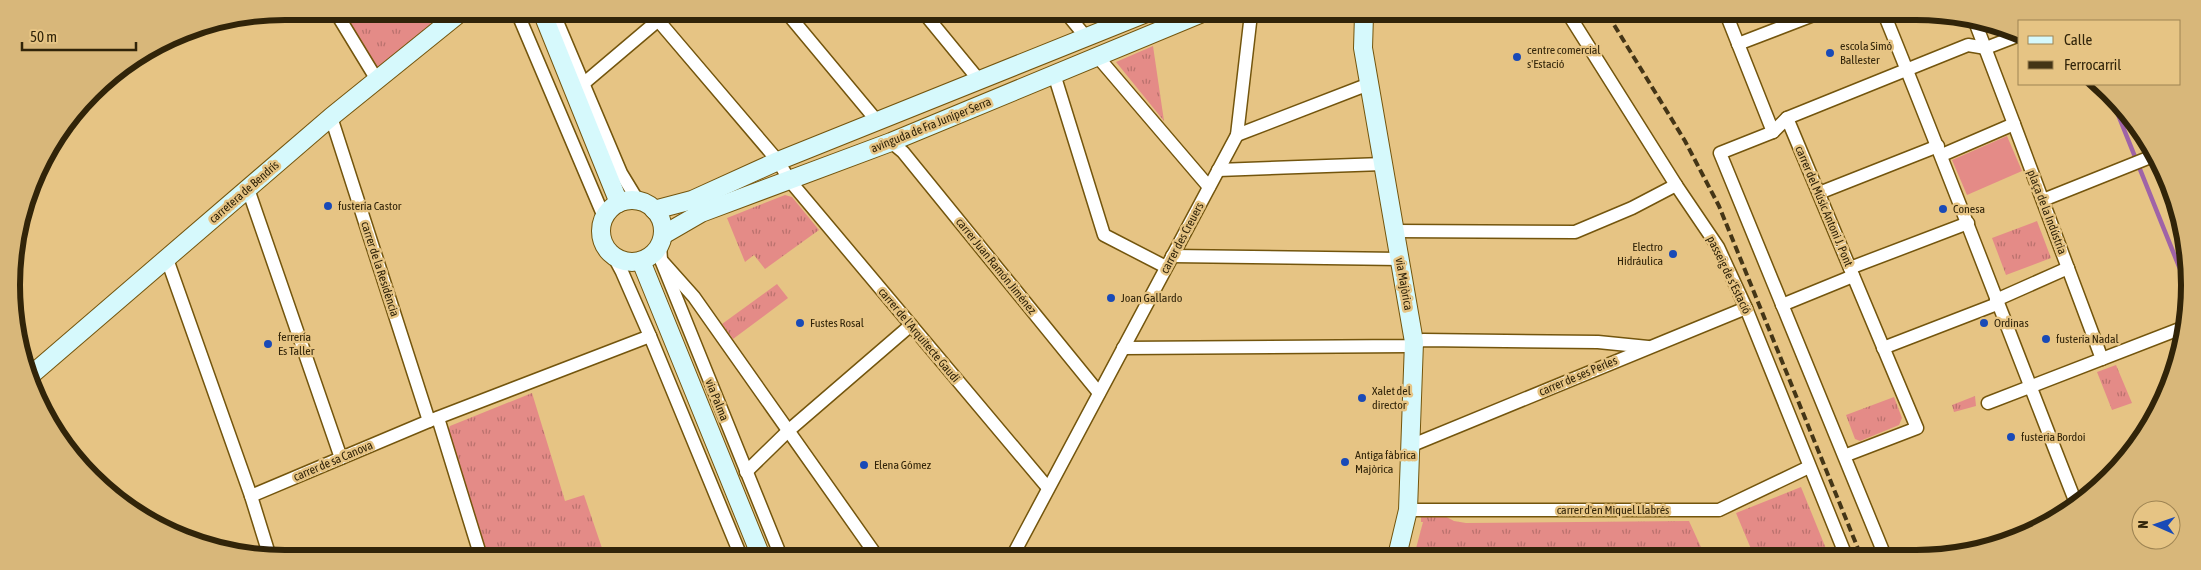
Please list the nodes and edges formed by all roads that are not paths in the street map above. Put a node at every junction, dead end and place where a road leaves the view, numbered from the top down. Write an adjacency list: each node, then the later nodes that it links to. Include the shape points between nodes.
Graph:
1 (340, 20): 27 (street)
2 (451, 20): 27 (main road, carretera de Bendrís)
3 (520, 20): 52 (street)
4 (545, 20): 50 (main road)
5 (556, 20): 29 (street)
6 (652, 20): 29 (street)
7 (658, 20): 40 (street, carrer de l'Arquitecte Gaudí)
8 (793, 20): 33 (street)
9 (930, 20): 28 (street)
10 (1072, 20): 20 (street)
11 (1129, 20): 20 (main road, avinguda de Fra Juníper Serra)
12 (1185, 20): 24 (main road, avinguda de Fra Juníper Serra)
13 (1250, 20): 36 (street, carrer des Creuers)
14 (1364, 20): 30 (main road, via Majòrica, via 1363,48)
15 (1573, 20): 44 (street, passeig de s'Estació)
16 (1729, 20): 22 (street)
17 (1801, 20): 22 (street)
18 (1887, 20): 25 (street)
19 (1977, 27): 23 (street, plaça de la Indústria)
20 (1086, 37): 28 (main road, avinguda de Fra Juníper Serra)
21 (2012, 38): 23 (street)
22 (1738, 44): 35 (street)
23 (1986, 48): 25 (street, via 1968,45); 34 (street, plaça de la Indústria)
24 (1097, 56): 26 (main road, avinguda de Fra Juníper Serra); 45 (street)
25 (1907, 70): 32 (street); 38 (street)
26 (1054, 74): 37 (main road, avinguda de Fra Juníper Serra); 60 (street, via 1104,236)
27 (377, 80): 31 (main road, carretera de Bendrís)
28 (979, 80): 33 (main road, avinguda de Fra Juníper Serra)
29 (583, 84): 49 (street, via 621,172)
30 (1370, 84): 36 (street); 41 (main road, via Majòrica)
31 (332, 117): 46 (main road, carretera de Bendrís); 78 (street, carrer de la Residència)
32 (1787, 118): 35 (street); 47 (street, carrer del Músic Antoni J. Pont)
33 (877, 121): 40 (main road, avinguda de Fra Juníper Serra)
34 (2014, 124): 38 (street); 48 (street, plaça de la Indústria)
35 (1773, 132): 64 (street, via 1720,153)
36 (1237, 135): 42 (street, carrer des Creuers)
37 (891, 142): 43 (main road, avinguda de Fra Juníper Serra); 76 (street, carrer Juan Ramón Jiménez, via 909,159)
38 (1940, 150): 47 (street); 53 (street)
39 (2148, 158): 48 (street)
40 (778, 161): 43 (street, carrer de l'Arquitecte Gaudí); 51 (main road, avinguda de Fra Juníper Serra, via 692,200)
41 (1383, 164): 42 (street); 54 (main road, via Majòrica)
42 (1218, 170): 45 (street, carrer des Creuers)
43 (790, 181): 55 (main road, avinguda de Fra Juníper Serra, via 701,213); 66 (street, carrer de l'Arquitecte Gaudí)
44 (1676, 185): 54 (street, via 1576,232); 65 (street, passeig de s'Estació, via 1718,246)
45 (1209, 187): 60 (street, carrer des Creuers)
46 (248, 189): 57 (main road, carretera de Bendrís); 82 (street)
47 (1819, 193): 62 (street, carrer del Músic Antoni J. Pont)
48 (2043, 200): 61 (street, plaça de la Indústria)
49 (638, 201): 50 (main road); 51 (main road)
50 (619, 203): 52 (main road)
51 (654, 210): 55 (main road, via 660,217)
52 (604, 217): 56 (main road, via 601,237)
53 (1968, 223): 62 (street); 63 (street)
54 (1395, 231): 58 (main road, via Majòrica)
55 (661, 246): 59 (main road); 79 (street); 84 (street, via Palma)
56 (614, 257): 59 (main road, via 630,263); 68 (street)
57 (167, 258): 74 (main road, carretera de Bendrís); 86 (street)
58 (1400, 259): 60 (street); 69 (main road, via Majòrica)
59 (641, 261): 92 (main road, via Palma)
60 (1169, 262): 71 (street, carrer des Creuers)
61 (2068, 268): 63 (street, plaça de la Indústria); 73 (street)
62 (1852, 272): 64 (street); 72 (street, carrer del Músic Antoni J. Pont)
63 (1997, 302): 72 (street, plaça de la Indústria); 75 (street)
64 (1782, 305): 81 (street)
65 (1746, 308): 70 (street, carrer de ses Perles); 83 (street, passeig de s'Estació)
66 (911, 325): 79 (street); 85 (street, carrer de l'Arquitecte Gaudí)
67 (2177, 330): 73 (street)
68 (650, 336): 78 (street, carrer de sa Canova); 91 (street)
69 (1414, 342): 70 (street, via 1598,342); 71 (street, via 1408,346); 80 (main road, via Majòrica)
70 (1648, 347): 80 (street, carrer de ses Perles)
71 (1123, 348): 76 (street, carrer des Creuers)
72 (1883, 348): 81 (street, carrer del Músic Antoni J. Pont, via 1917,428)
73 (2102, 359): 75 (street)
74 (35, 372)
75 (2029, 386): 77 (street); 87 (street)
76 (1099, 393): 85 (street, carrer des Creuers)
77 (1988, 403)
78 (433, 420): 82 (street, carrer de sa Canova); 90 (street, carrer de la Residència)
79 (788, 431): 84 (street); 94 (street)
80 (1410, 446): 88 (main road, via Majòrica)
81 (1844, 456): 98 (street)
82 (341, 458): 86 (street, carrer de sa Canova)
83 (1809, 467): 88 (street, carrer d'en Miquel Llabrés, via 1719,510); 97 (street, passeig de s'Estació)
84 (746, 472): 93 (street, via Palma)
85 (1048, 488): 95 (street, carrer des Creuers)
86 (251, 496): 89 (street)
87 (2074, 497)
88 (1408, 510): 96 (main road, via Majòrica)
89 (267, 549)
90 (479, 550)
91 (738, 550)
92 (758, 550)
93 (778, 550)
94 (872, 550)
95 (1016, 550)
96 (1398, 550)
97 (1844, 550)
98 (1883, 550)

